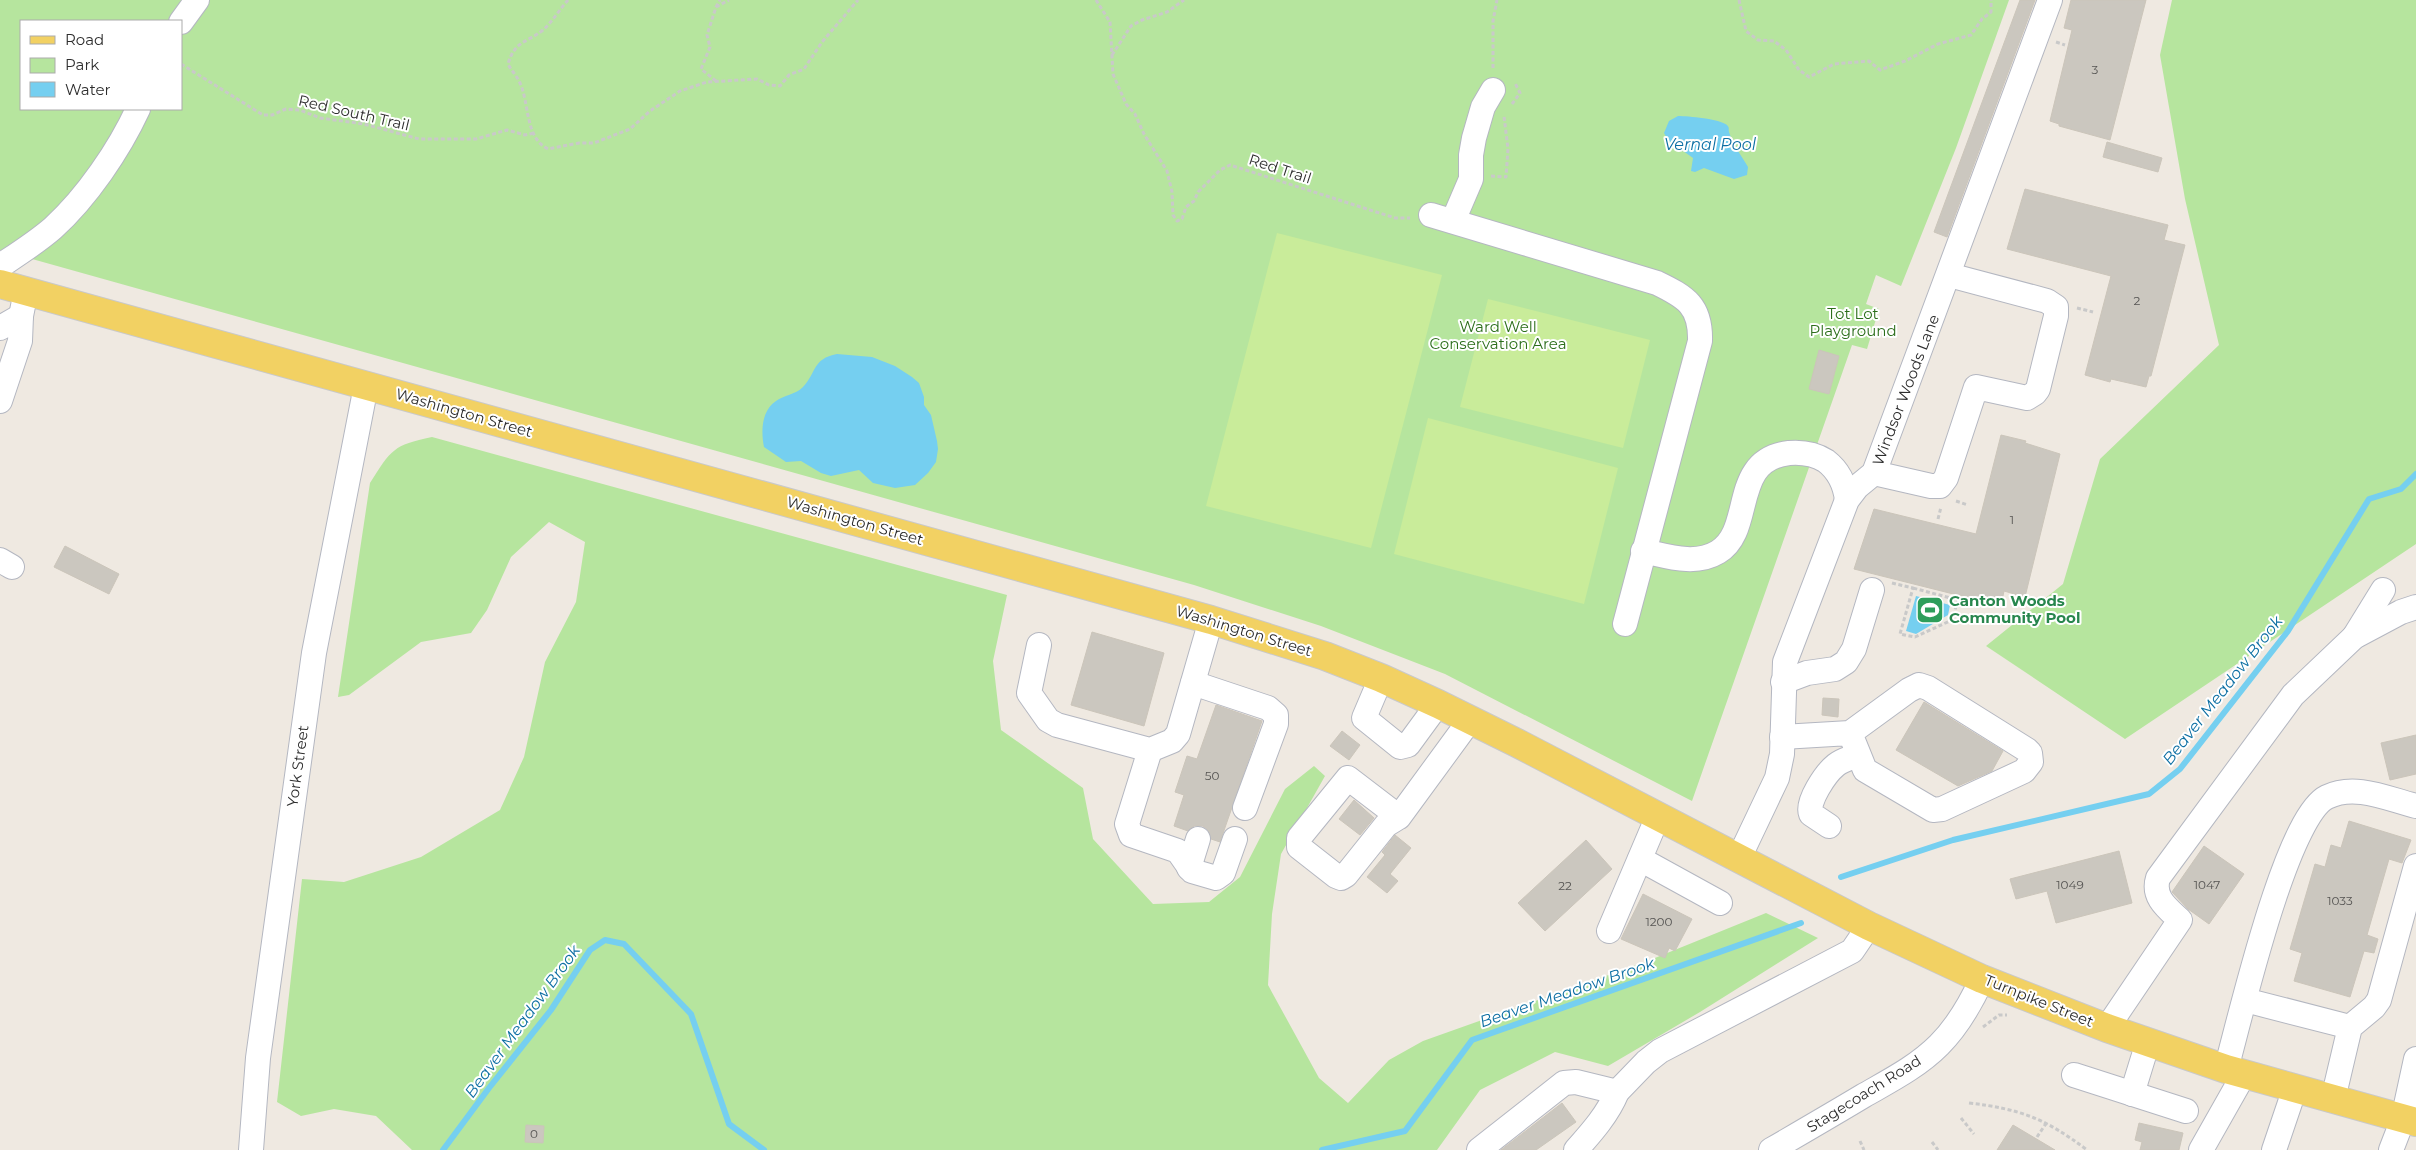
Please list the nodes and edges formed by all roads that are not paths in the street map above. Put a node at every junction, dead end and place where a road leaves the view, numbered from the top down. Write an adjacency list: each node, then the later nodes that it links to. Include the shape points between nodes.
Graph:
1 (197, 0): 3 (street)
2 (2050, 0): 9 (street, Windsor Woods Lane)
3 (182, 21)
4 (1493, 90): 7 (street, via 1483,107 1471,155 1472,174)
5 (137, 110): 8 (street, via 81,200 49,232)
6 (1422, 216): 7 (street)
7 (1453, 222): 17 (street, via 1657,283 1688,302 1699,317 1700,341)
8 (0, 266)
9 (1949, 275): 15 (street, Windsor Woods Lane); 15 (street, via 2047,300 2056,307 2038,389 2027,398 1976,387 1946,478 1940,486)
10 (0, 284): 11 (main road, Washington Street)
11 (23, 304): 12 (street); 13 (main road, Washington Street); 14 (street, via 20,342)
12 (0, 328)
13 (366, 386): 21 (main road, Washington Street); 62 (street, York Street, via 314,653 258,1058)
14 (0, 401)
15 (1874, 473): 16 (street, Windsor Woods Lane)
16 (1847, 500): 17 (street, via 1842,480 1828,463 1813,455 1781,454 1768,460 1753,476 1735,531 1719,552 1708,557 1686,559); 27 (street, Windsor Woods Lane, via 1791,643)
17 (1643, 551): 22 (street)
18 (1879, 586): 27 (street, via 1846,662 1834,669)
19 (2383, 590): 23 (street)
20 (2416, 607): 23 (street)
21 (1211, 620): 25 (main road, Washington Street, via 1325,656); 26 (street)
22 (1625, 624)
23 (2354, 637): 51 (street, via 2293,695 2158,878 2158,895 2164,906 2180,920)
24 (1039, 645): 32 (street, via 1029,693 1051,723)
25 (1381, 678): 28 (main road, Washington Street); 28 (street, via 1364,718 1400,747 1408,745)
26 (1193, 682): 32 (street, via 1176,738); 34 (street, via 1268,708 1276,715 1276,724)
27 (1783, 682): 30 (street, Windsor Woods Lane)
28 (1438, 704): 29 (main road, Washington Street)
29 (1470, 720): 35 (main road, Washington Street); 36 (street)
30 (1782, 737): 31 (street); 41 (street, Windsor Woods Lane, via 1777,778)
31 (1854, 744): 31 (street, via 1865,770 1933,810 1942,809 2024,771 2031,762 2030,753 2026,750 1919,685 1909,690); 37 (street, via 1823,780 1811,804 1812,814)
32 (1150, 750): 44 (street, via 1128,829 1135,837 1178,851)
33 (2416, 806): 49 (street, via 2354,791 2329,796 2319,803 2284,866)
34 (1245, 808)
35 (1658, 816): 38 (main road, Washington Street); 42 (street)
36 (1399, 817)
37 (1829, 826)
38 (1683, 829): 41 (main road, Turnpike Street)
39 (1198, 839): 44 (street)
40 (1235, 839): 44 (street, via 1218,878 1197,874)
41 (1739, 858): 46 (main road, Turnpike Street)
42 (1640, 859): 45 (street); 47 (street)
43 (2416, 866): 50 (street, via 2379,1000)
44 (1189, 868)
45 (1720, 903)
46 (1868, 926): 48 (main road, Turnpike Street); 57 (street, via 1852,951 1660,1051)
47 (1609, 931)
48 (1982, 979): 51 (main road, Turnpike Street); 65 (street, Stagecoach Road, via 1970,1004 1938,1046 1895,1078)
49 (2245, 1000): 50 (street); 54 (street)
50 (2350, 1027): 59 (street)
51 (2107, 1028): 52 (main road, Turnpike Street)
52 (2148, 1042): 54 (main road, Turnpike Street); 58 (street)
53 (2416, 1060): 61 (street)
54 (2235, 1071): 56 (main road, Turnpike Street); 66 (street)
55 (2074, 1075): 58 (street)
56 (2295, 1088): 59 (main road, Turnpike Street); 67 (street)
57 (1617, 1092): 63 (street, via 1576,1082 1564,1083); 64 (street, via 1595,1129)
58 (2132, 1094): 60 (street)
59 (2333, 1099): 61 (main road, Turnpike Street)
60 (2186, 1111)
61 (2409, 1121): 68 (street)
62 (251, 1150)
63 (1479, 1150)
64 (1576, 1150)
65 (1771, 1150)
66 (2201, 1150)
67 (2274, 1150)
68 (2391, 1150)

